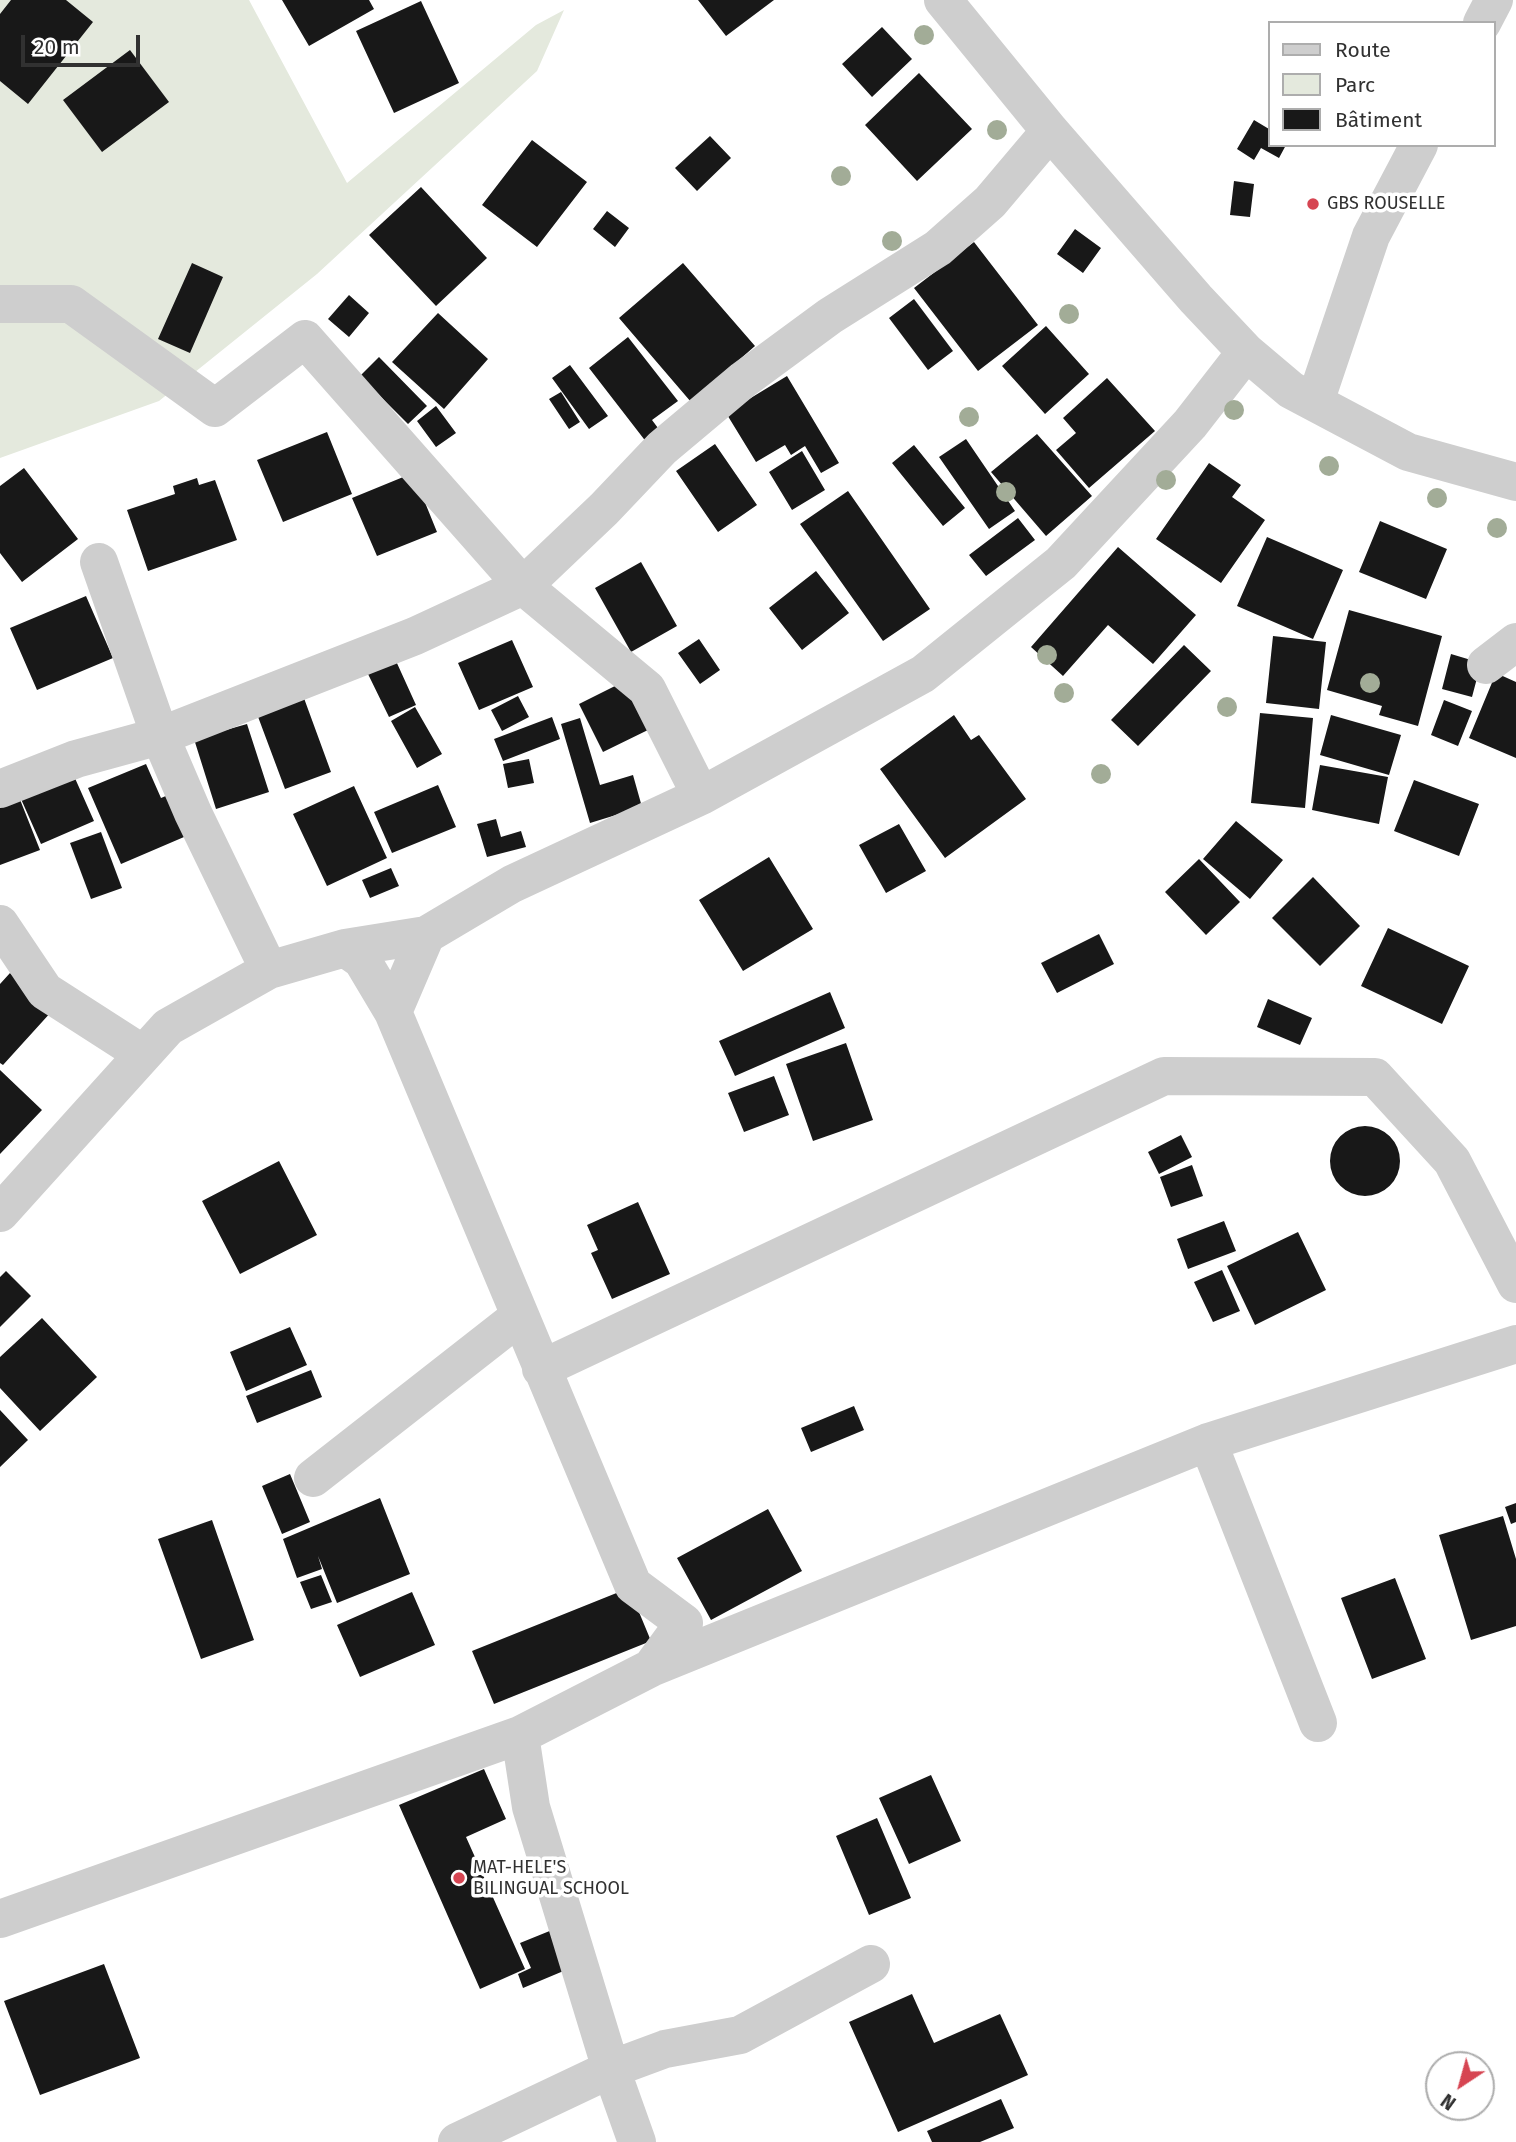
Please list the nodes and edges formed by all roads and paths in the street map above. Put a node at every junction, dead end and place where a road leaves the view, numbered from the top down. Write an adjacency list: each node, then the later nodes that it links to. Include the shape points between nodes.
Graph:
1 (943, 0): 4 (street)
2 (1494, 0): 3 (street)
3 (1483, 21)
4 (1050, 131): 7 (street); 11 (street, via 990,202 939,248 830,316 743,380 662,447)
5 (1418, 147): 8 (street, via 1371,236)
6 (0, 304): 11 (street, via 71,304 215,408 305,339)
7 (1246, 352): 8 (street, via 1291,390); 16 (street, via 1190,424 1061,563 923,674)
8 (1315, 402): 9 (street, via 1408,452)
9 (1516, 482)
10 (99, 562): 14 (street)
11 (523, 586): 14 (street, via 415,636); 16 (street, via 647,689)
12 (1516, 642): 13 (street)
13 (1486, 665)
14 (160, 736): 15 (street, via 76,759); 20 (street, via 192,813)
15 (0, 789)
16 (701, 796): 18 (street, via 512,884)
17 (0, 923): 22 (street, via 45,991)
18 (426, 935): 19 (street); 21 (street)
19 (345, 948): 20 (street); 21 (street, via 362,960)
20 (269, 970): 22 (street, via 168,1027)
21 (393, 1012): 25 (street)
22 (143, 1054): 23 (street)
23 (0, 1213)
24 (1516, 1284): 27 (street, via 1452,1161 1375,1077 1164,1076)
25 (520, 1316): 27 (street); 29 (street)
26 (1516, 1344): 28 (street)
27 (541, 1369): 30 (street, via 633,1584 684,1623)
28 (1208, 1442): 30 (street); 31 (street)
29 (313, 1478)
30 (651, 1668): 32 (street)
31 (1318, 1723)
32 (520, 1735): 33 (street); 35 (street, via 531,1807)
33 (0, 1919)
34 (871, 1964): 35 (street, via 740,2035 665,2049)
35 (611, 2069): 36 (street); 37 (street)
36 (457, 2142)
37 (637, 2142)

